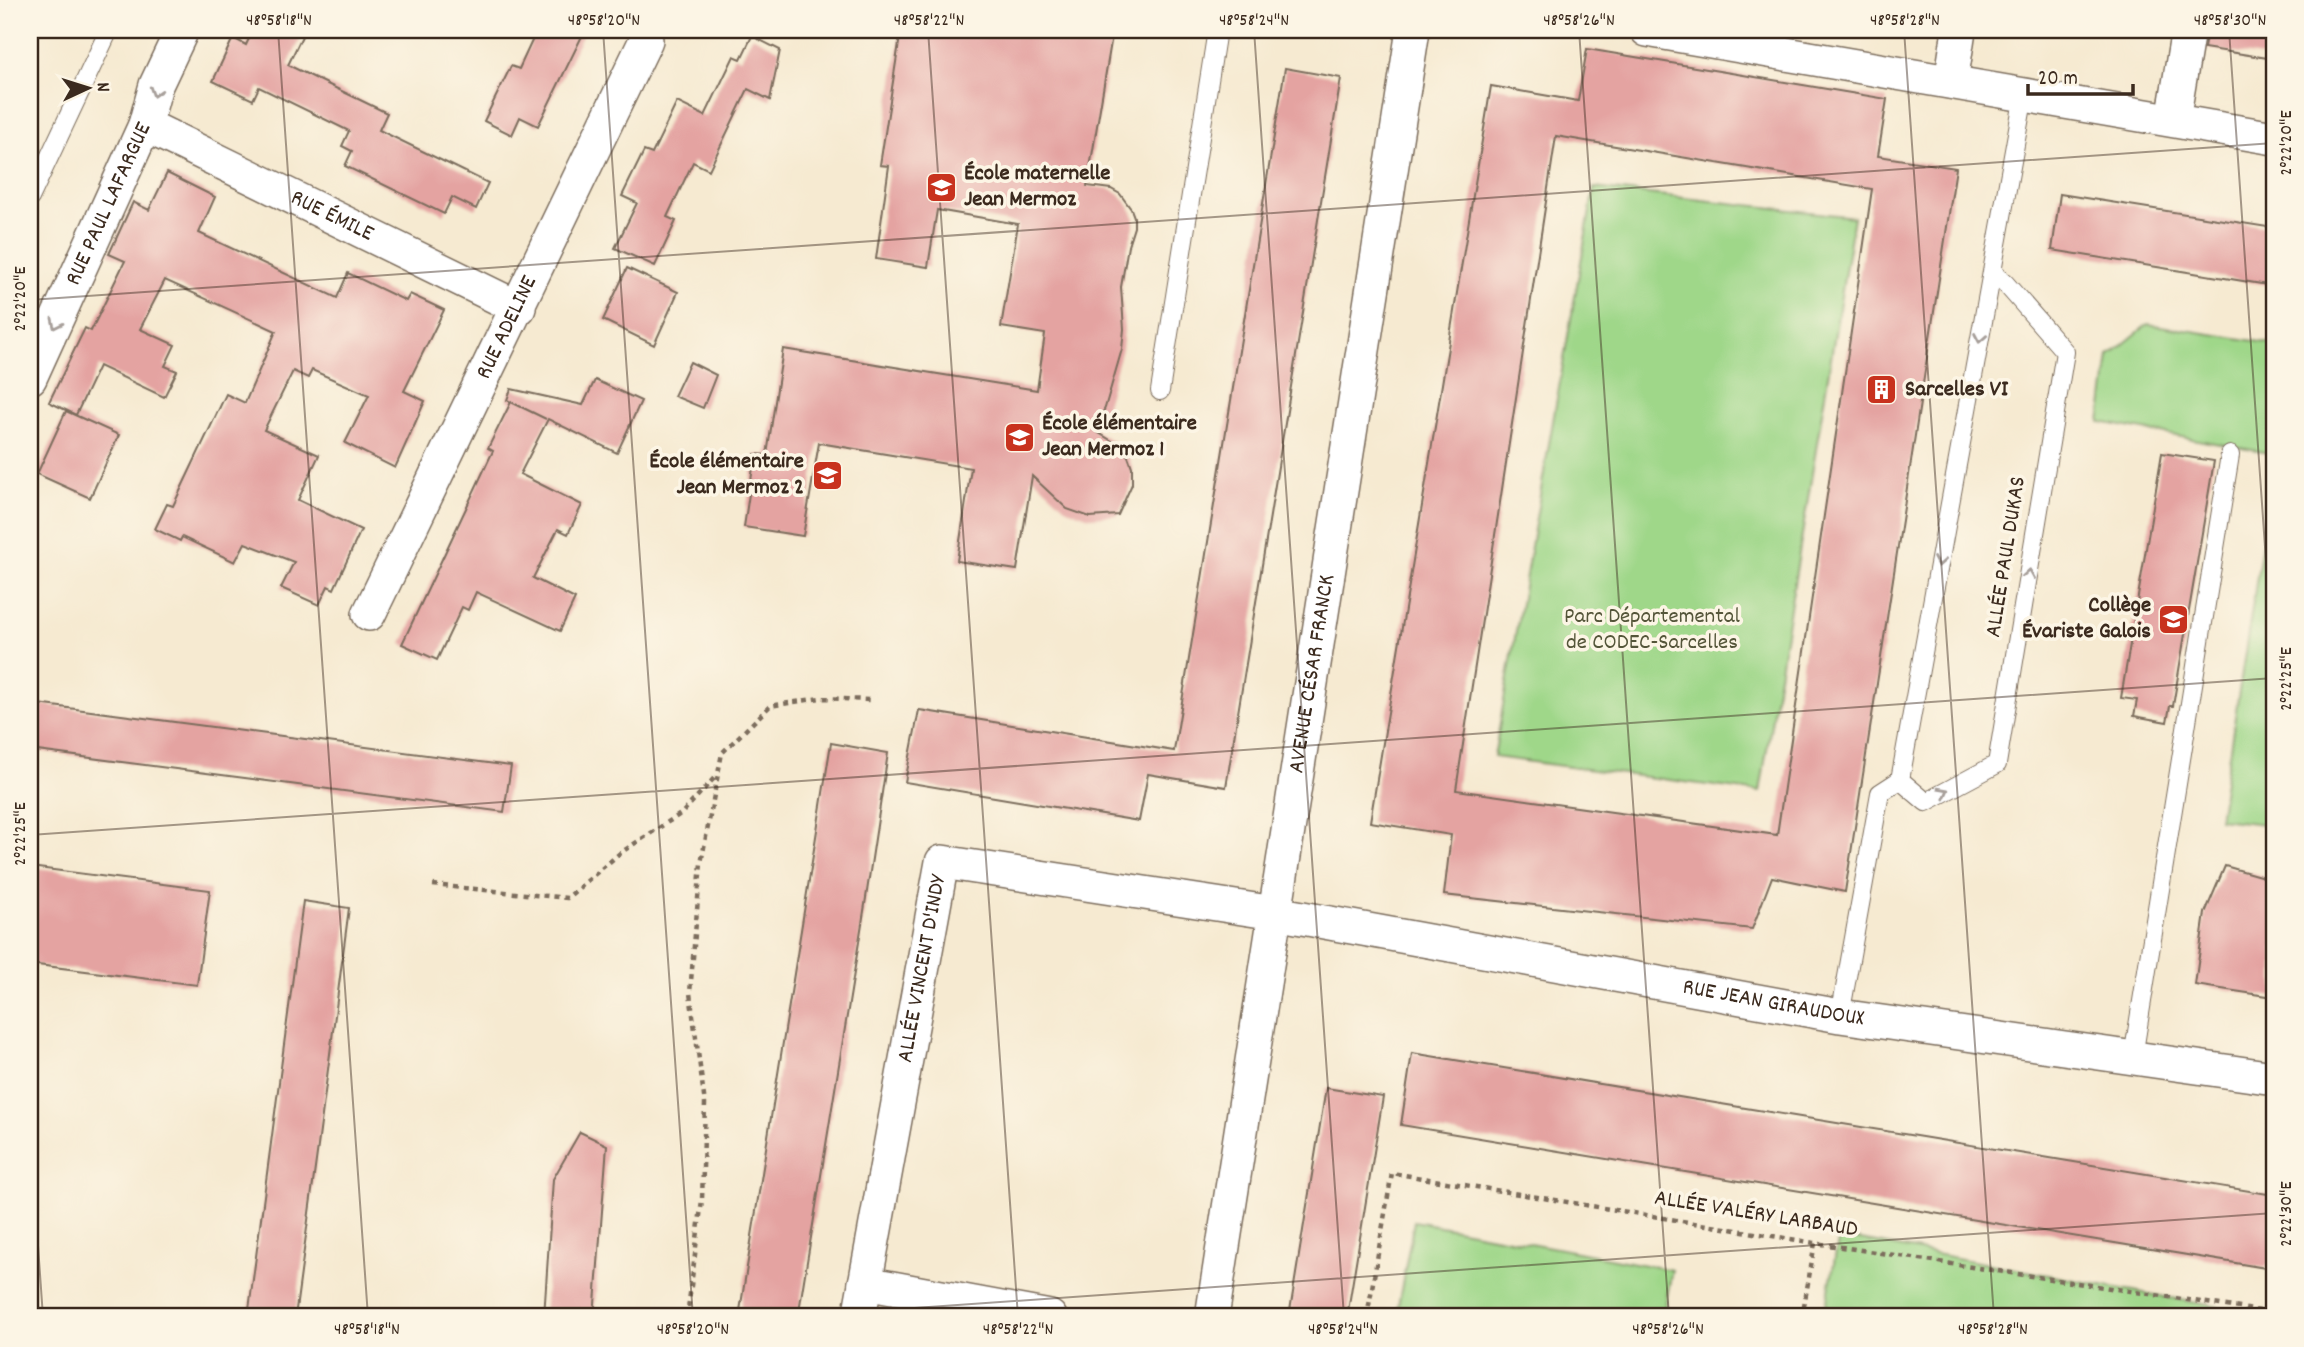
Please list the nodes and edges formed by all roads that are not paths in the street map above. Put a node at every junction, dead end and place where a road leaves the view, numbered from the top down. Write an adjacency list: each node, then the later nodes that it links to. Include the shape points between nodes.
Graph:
1 (109, 30): 14 (lane)
2 (182, 30): 12 (street, RUE PAUL LAFARGUE, one-way to 12, via 156,85)
3 (1217, 30): 18 (lane)
4 (1413, 30): 22 (street, AVENUE CÉSAR FRANCK)
5 (1647, 30): 9 (street)
6 (1959, 30): 9 (street)
7 (2188, 30): 11 (street)
8 (646, 40): 16 (street, RUE ADELINE)
9 (1951, 82): 10 (street)
10 (2024, 95): 11 (street); 15 (lane)
11 (2173, 120): 13 (street)
12 (145, 125): 16 (street, RUE ÉMILE); 17 (street, RUE PAUL LAFARGUE, one-way to 17)
13 (2274, 138)
14 (30, 198)
15 (1992, 271): 21 (lane, one-way to 21); 21 (lane, ALLÉE PAUL DUKAS, one-way to 15, via 1926,802 1997,764 2066,352)
16 (519, 308): 20 (street, RUE ADELINE)
17 (30, 378)
18 (1160, 391)
19 (2230, 454): 24 (lane)
20 (369, 614)
21 (1900, 780): 23 (lane, via 1880,793)
22 (1275, 913): 23 (street, RUE JEAN GIRAUDOUX); 26 (street, ALLÉE VINCENT D'INDY, via 942,862); 29 (street, AVENUE CÉSAR FRANCK)
23 (1840, 1016): 24 (street, RUE JEAN GIRAUDOUX)
24 (2133, 1057): 25 (street, RUE JEAN GIRAUDOUX)
25 (2274, 1078)
26 (864, 1283): 27 (street, ALLÉE VINCENT D'INDY); 28 (street)
27 (859, 1317)
28 (1050, 1317)
29 (1212, 1317)

